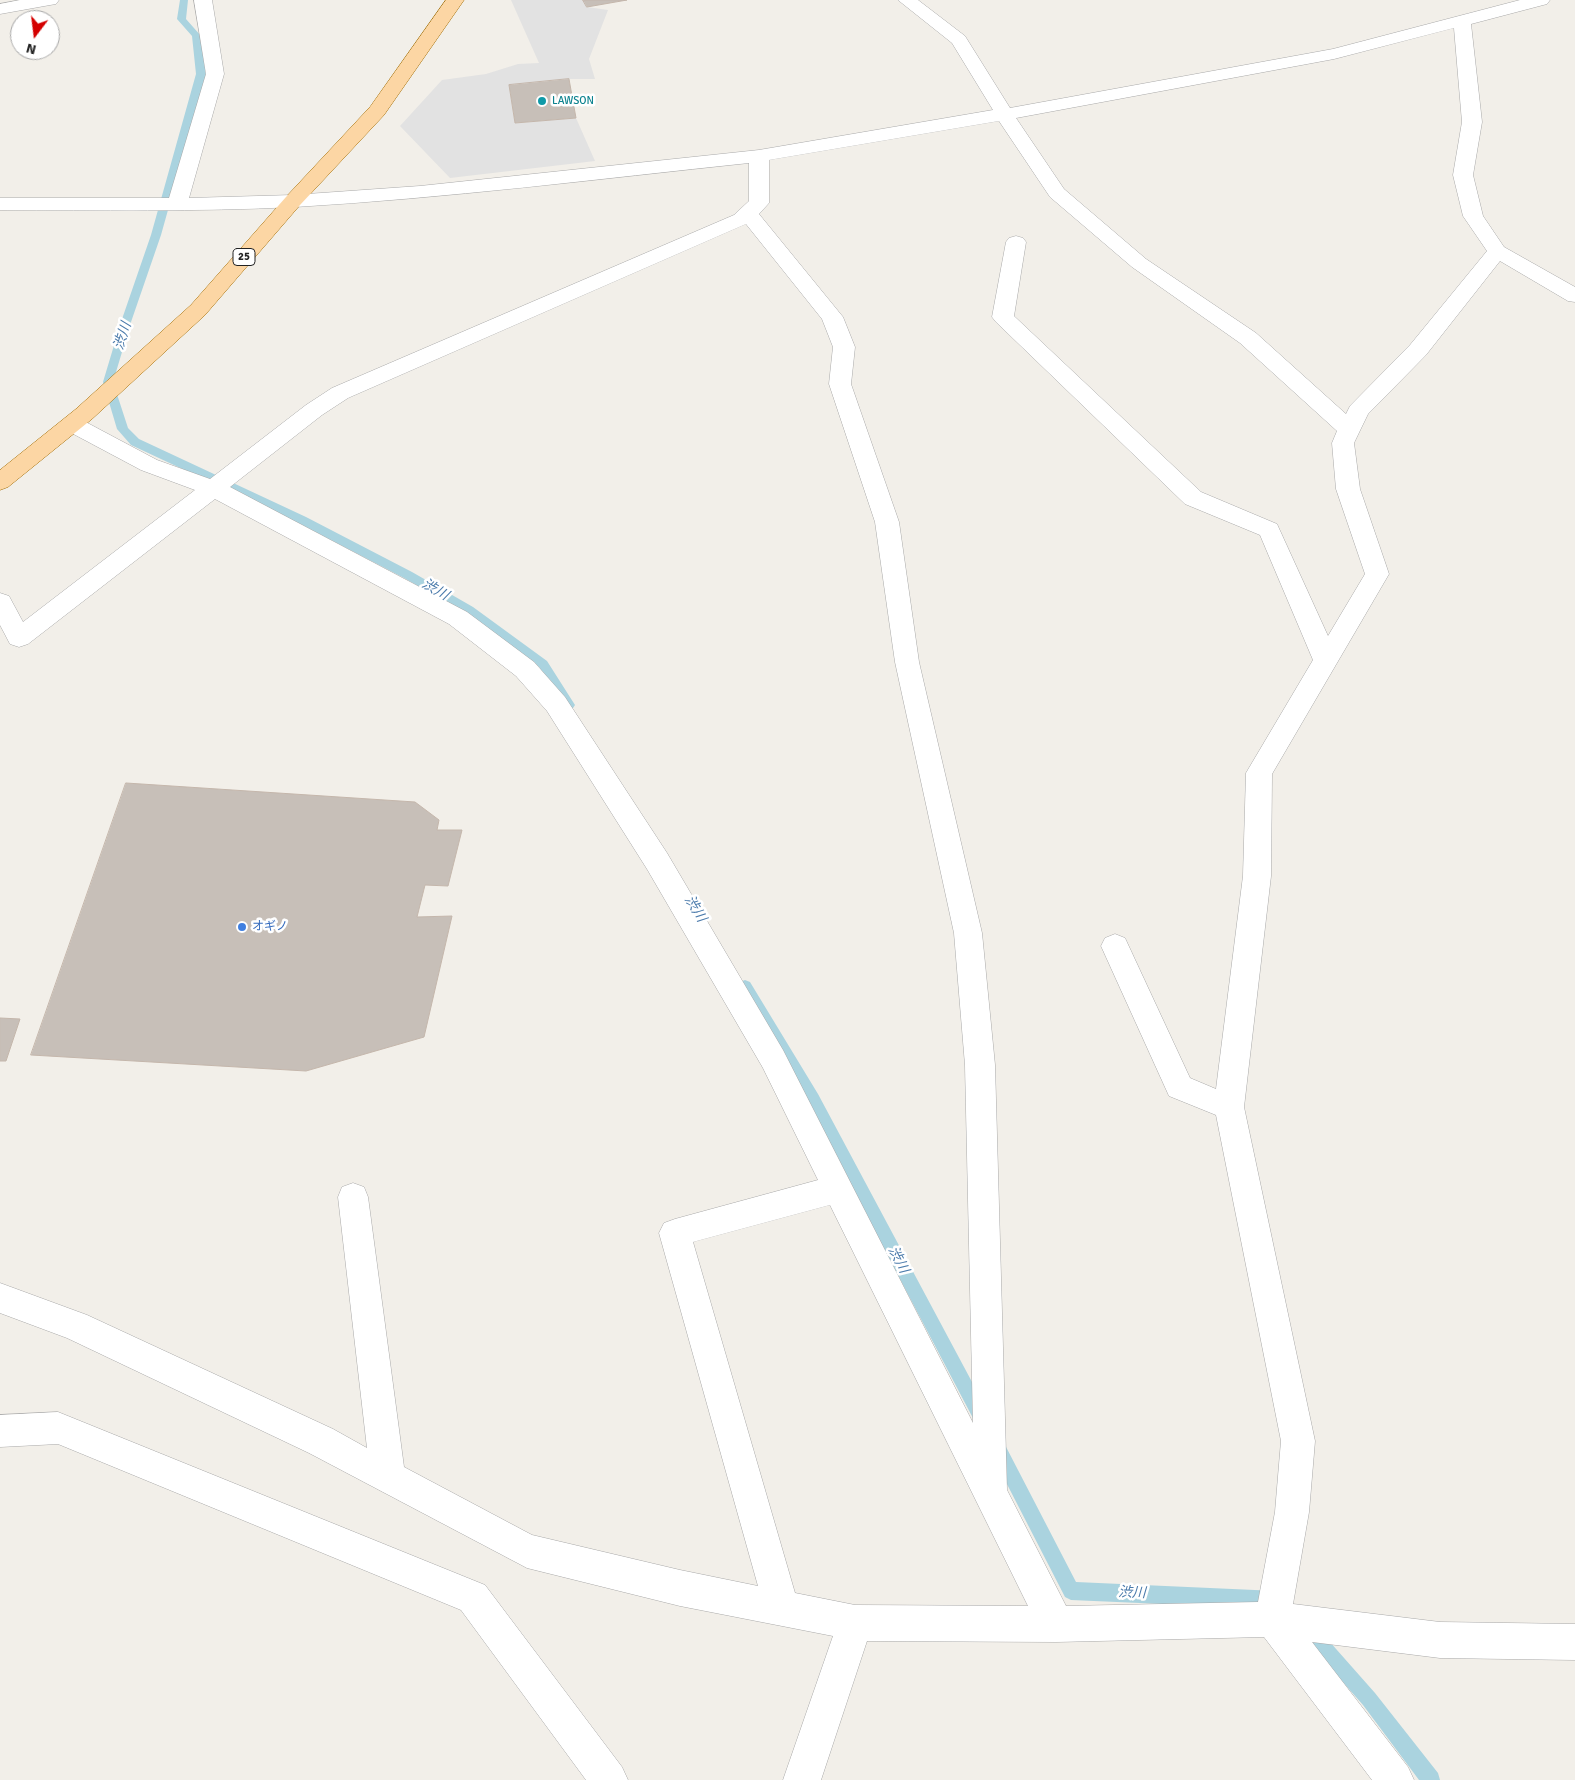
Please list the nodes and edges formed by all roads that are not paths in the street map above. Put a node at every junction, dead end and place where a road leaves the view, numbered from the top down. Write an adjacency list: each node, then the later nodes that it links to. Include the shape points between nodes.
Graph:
1 (50, 0): 6 (street)
2 (203, 0): 12 (street, via 216,74)
3 (455, 0): 10 (main road, 25, via 377,111)
4 (907, 0): 8 (street, via 959,40)
5 (1541, 0): 7 (street)
6 (0, 9)
7 (1462, 21): 8 (street, via 1334,54); 15 (street, via 1472,122 1463,175 1473,216)
8 (1005, 115): 9 (street); 18 (street, via 1057,193 1139,263 1248,338)
9 (759, 156): 10 (street, via 420,192); 13 (street, via 759,203)
10 (294, 201): 12 (street); 17 (main road, 25, via 198,310)
11 (0, 204): 12 (street)
12 (177, 204)
13 (748, 213): 20 (street, via 741,219 340,393); 30 (street, via 832,317 844,347 840,384 887,522 907,662 968,933 980,1065)
14 (1016, 242): 22 (street, via 1002,317 1193,498 1269,530)
15 (1497, 251): 16 (street); 18 (street, via 1418,350 1358,411)
16 (1575, 296)
17 (72, 424): 19 (main road, 25); 20 (street, via 149,465)
18 (1349, 429): 22 (street, via 1343,443 1348,489 1377,574)
19 (0, 482)
20 (213, 488): 21 (street, via 19,638); 25 (street, via 458,618 525,669 556,704 657,861 773,1059)
21 (0, 602)
22 (1326, 660): 24 (street, via 1259,773 1257,876)
23 (1115, 946): 24 (street, via 1179,1087)
24 (1229, 1107): 32 (street, via 1298,1441 1292,1512)
25 (838, 1189): 30 (street); 31 (street, via 675,1233)
26 (353, 1197): 29 (street)
27 (0, 1298): 29 (street, via 76,1326 321,1441)
28 (0, 1431): 36 (street, via 58,1428 473,1597)
29 (388, 1477): 31 (street, via 527,1551)
30 (992, 1496): 34 (street)
31 (782, 1609): 33 (street)
32 (1272, 1619): 34 (street); 35 (street, via 1440,1640); 38 (street)
33 (855, 1623): 34 (street); 37 (street)
34 (1056, 1624)
35 (1575, 1642)
36 (609, 1780)
37 (802, 1780)
38 (1395, 1780)

